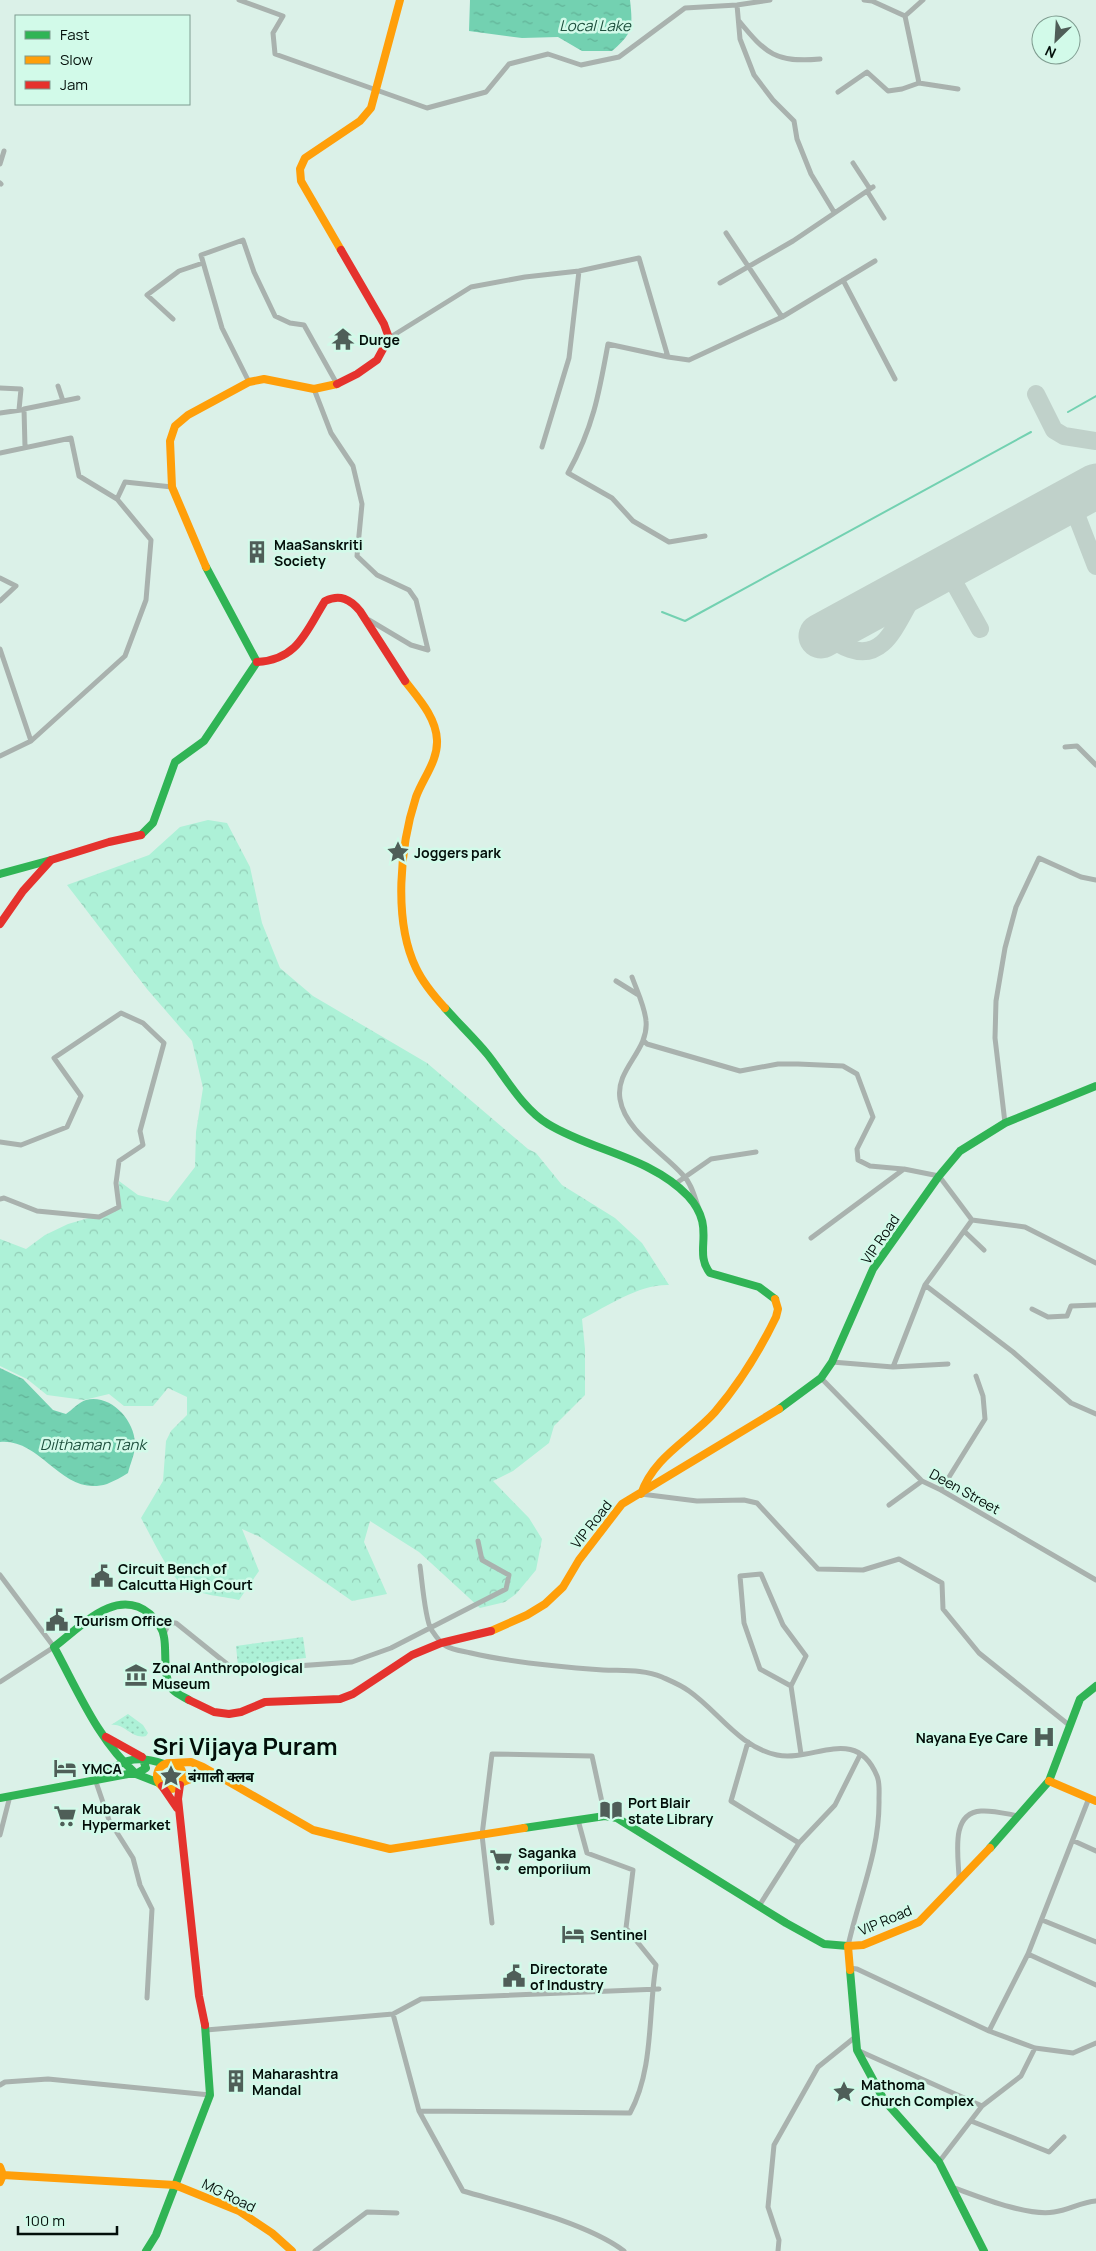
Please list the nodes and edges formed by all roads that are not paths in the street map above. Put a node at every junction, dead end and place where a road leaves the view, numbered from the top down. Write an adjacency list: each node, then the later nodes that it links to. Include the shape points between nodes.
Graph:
1 (239, 0): 12 (street, via 283,16 273,33 275,54)
2 (400, 0): 12 (main road)
3 (770, 0): 6 (street)
4 (864, 0): 7 (street)
5 (923, 0): 7 (street)
6 (737, 6): 8 (street); 12 (street, via 685,8 618,57 581,64 548,54 509,64 486,92 427,108)
7 (905, 16): 10 (street)
8 (738, 21): 9 (street, via 756,42 777,57 798,61); 18 (street, via 740,39 754,74 772,100 794,121 797,139 811,174)
9 (820, 58)
10 (919, 83): 11 (street); 13 (street, via 888,90 866,72)
11 (958, 89)
12 (377, 91): 29 (main road, via 371,108 360,121 305,158 300,168 301,181 358,277)
13 (838, 92)
14 (4, 151): 16 (street)
15 (853, 163): 17 (street)
16 (0, 164)
17 (870, 189): 18 (street); 19 (street)
18 (834, 212): 23 (street, via 793,241)
19 (884, 218)
20 (726, 233): 23 (street)
21 (875, 261): 25 (street)
22 (203, 263): 28 (street, via 179,270 147,295); 32 (street, via 222,328); 33 (street, via 201,255 243,240 275,316 304,325)
23 (748, 266): 26 (street); 27 (street)
24 (579, 271): 29 (street, via 470,287); 30 (street, via 640,258); 41 (street, via 569,358)
25 (843, 280): 27 (street); 31 (street)
26 (720, 284)
27 (782, 317): 30 (street, via 689,360)
28 (174, 319)
29 (389, 338): 33 (main road, via 377,360)
30 (668, 357): 46 (street, via 608,344 598,399 584,443 568,473 612,498 633,521 670,542)
31 (895, 380)
32 (249, 382): 36 (main road, via 264,379); 44 (main road, via 195,411 175,426 170,441)
33 (337, 384): 36 (main road)
34 (58, 386): 38 (street)
35 (0, 388): 39 (street, via 21,389)
36 (314, 389): 49 (street, via 331,433 353,466 362,504 357,556 377,575 409,590 416,600 428,650 411,645)
37 (78, 398): 38 (street)
38 (63, 401): 39 (street)
39 (22, 410): 40 (street); 42 (street)
40 (0, 413)
41 (542, 447)
42 (25, 448): 43 (street); 45 (street, via 71,438 79,476)
43 (0, 453)
44 (172, 487): 45 (street, via 125,482); 51 (main road, via 203,562)
45 (117, 499): 52 (street, via 151,540 146,600 125,656)
46 (705, 536)
47 (0, 578): 48 (street, via 16,586)
48 (0, 601)
49 (367, 619): 51 (main road, via 353,601 334,596 325,601 291,653 277,661); 71 (main road, via 392,664 429,714 437,740 434,759 416,795 403,867 403,922 422,981 540,1120)
50 (0, 650): 52 (street)
51 (256, 662): 56 (main road, via 204,741 175,762 153,823 139,837 109,842)
52 (31, 741): 54 (street)
53 (1066, 747): 55 (street, via 1077,746)
54 (0, 756)
55 (1096, 765)
56 (51, 860): 57 (main road); 59 (main road, via 23,891)
57 (0, 874)
58 (1096, 880): 65 (street, via 1081,877 1039,858 1016,907 996,1001 995,1038)
59 (0, 924)
60 (632, 978): 62 (street)
61 (616, 981): 62 (street)
62 (638, 994): 63 (street, via 646,1021)
63 (644, 1041): 68 (street, via 740,1071 778,1064 843,1066 857,1074 873,1117 857,1149 858,1160 870,1166); 69 (street, via 621,1080 620,1099 646,1141)
64 (1096, 1086): 65 (main road, VIP Road)
65 (1005, 1123): 70 (main road, VIP Road, via 960,1151)
66 (0, 1142): 72 (street, via 21,1145 67,1127 81,1096 54,1058 121,1013 143,1023 164,1044 140,1131 143,1146 119,1161 116,1182 118,1207 99,1216 37,1210)
67 (756, 1152): 69 (street, via 711,1159)
68 (904, 1169): 70 (street); 76 (street)
69 (684, 1176): 71 (street); 73 (street)
70 (939, 1176): 74 (street); 82 (main road, VIP Road, via 873,1268)
71 (675, 1184): 73 (main road)
72 (0, 1199)
73 (700, 1212): 90 (main road, via 706,1229 702,1260 705,1268 713,1275 767,1291 776,1301 777,1314 725,1400 649,1475)
74 (972, 1220): 75 (street); 78 (street, via 1025,1227)
75 (964, 1231): 77 (street); 79 (street)
76 (811, 1238)
77 (984, 1250)
78 (1096, 1264)
79 (925, 1285): 84 (street); 87 (street, via 1013,1352 1071,1404)
80 (1096, 1305): 81 (street, via 1071,1306 1066,1316 1048,1317)
81 (1032, 1309)
82 (832, 1362): 84 (street); 86 (main road, VIP Road)
83 (948, 1364): 84 (street)
84 (893, 1367)
85 (976, 1376): 89 (street, via 983,1396 985,1419)
86 (821, 1378): 88 (street, Deen Street); 90 (main road, VIP Road, via 768,1417)
87 (1096, 1414)
88 (922, 1481): 89 (street, Deen Street); 91 (street)
89 (941, 1490): 95 (street, Deen Street)
90 (641, 1494): 98 (main road, VIP Road, via 622,1504 545,1604 490,1631); 103 (street, via 697,1501 744,1500 757,1503 818,1569 863,1570 898,1559 942,1583 943,1609 980,1653)
91 (889, 1506)
92 (478, 1541): 96 (street, via 482,1560 509,1575 506,1589)
93 (420, 1566): 96 (street)
94 (0, 1575): 99 (street)
95 (1096, 1580)
96 (430, 1628): 97 (street, via 391,1648 352,1662 242,1670 232,1668 176,1623 169,1623); 98 (street)
97 (164, 1634): 98 (main road, VIP Road, via 167,1674 172,1689 193,1703 229,1714 265,1702 340,1698 353,1694 412,1655); 99 (main road, via 155,1619 141,1607 124,1603 109,1606)
98 (441, 1643): 105 (street, via 492,1658 643,1671 661,1676 689,1691)
99 (54, 1647): 100 (street); 104 (main road)
100 (0, 1682)
101 (791, 1686): 101 (street, via 806,1656 783,1625 760,1574 740,1576 744,1623 760,1668); 106 (street)
102 (1096, 1686): 103 (main road, VIP Road, via 1080,1699)
103 (1069, 1725): 114 (main road, VIP Road)
104 (104, 1736): 108 (main road); 109 (main road)
105 (748, 1742): 106 (street, via 778,1755); 128 (street, via 731,1801)
106 (801, 1754): 107 (street, via 838,1747)
107 (860, 1755): 128 (street, via 835,1805); 135 (street, via 878,1778 878,1837)
108 (142, 1757): 109 (main road); 111 (main road); 112 (main road, via 146,1768)
109 (123, 1762): 112 (main road); 115 (main road)
110 (173, 1763): 111 (main road); 113 (main road, via 191,1762); 116 (main road, via 182,1770)
111 (164, 1764): 117 (main road, via 158,1770)
112 (136, 1774): 115 (main road); 117 (main road)
113 (216, 1776): 116 (main road, via 203,1774); 126 (main road, via 313,1830 390,1849)
114 (1049, 1781): 120 (main road); 123 (main road, VIP Road)
115 (96, 1782): 118 (main road); 141 (street, via 109,1820 133,1858 140,1884 152,1909)
116 (181, 1783): 117 (main road, via 173,1789); 121 (main road)
117 (160, 1785): 121 (main road)
118 (10, 1796): 119 (main road); 125 (street)
119 (0, 1798)
120 (1093, 1800): 127 (street)
121 (179, 1812): 143 (main road, via 199,1996)
122 (606, 1816): 124 (main road); 126 (street, via 592,1756 492,1754); 131 (main road, via 617,1818)
123 (1019, 1816): 130 (main road, VIP Road); 130 (street, via 980,1810 966,1816 958,1827)
124 (578, 1820): 126 (main road); 139 (street, via 586,1853 633,1870 626,1928 656,1965)
125 (0, 1835)
126 (482, 1835): 133 (street)
127 (1074, 1841): 129 (street); 132 (street)
128 (799, 1843): 131 (street)
129 (1096, 1851)
130 (959, 1880): 135 (main road, VIP Road, via 919,1922 863,1945)
131 (759, 1906): 135 (main road, via 824,1944)
132 (1042, 1920): 134 (street); 136 (street)
133 (492, 1923)
134 (1096, 1942)
135 (848, 1946): 137 (main road, VIP Road)
136 (1028, 1954): 138 (street); 144 (street)
137 (849, 1968): 144 (street); 145 (main road, VIP Road)
138 (1096, 1985)
139 (652, 1990): 140 (street); 142 (street, via 420,1999); 152 (street, via 645,2074 630,2113)
140 (659, 1990)
141 (147, 1998)
142 (393, 2014): 143 (street); 152 (street)
143 (206, 2030): 150 (main road)
144 (989, 2031): 147 (street)
145 (854, 2038): 148 (main road, VIP Road); 166 (street, via 818,2067 774,2145 768,2207 779,2240)
146 (1096, 2043): 147 (street, via 1073,2053)
147 (1036, 2048): 151 (street, via 1021,2076)
148 (857, 2050): 151 (street); 155 (main road, VIP Road, via 884,2100)
149 (0, 2085): 150 (street, via 48,2079)
150 (210, 2095): 158 (main road)
151 (982, 2106): 153 (street)
152 (419, 2111): 165 (street, via 463,2191 542,2214 609,2240)
153 (971, 2121): 154 (street, via 1049,2152); 155 (street)
154 (1064, 2137)
155 (940, 2162): 159 (main road, VIP Road)
156 (0, 2167): 157 (main road)
157 (2, 2179): 158 (main road, MG Road)
158 (175, 2185): 162 (main road, via 156,2235); 163 (main road, MG Road, via 239,2211)
159 (952, 2187): 160 (street, via 1012,2208 1053,2212); 167 (main road, VIP Road)
160 (1096, 2201)
161 (397, 2212): 164 (street, via 366,2212)
162 (146, 2251)
163 (292, 2251)
164 (315, 2251)
165 (624, 2251)
166 (778, 2251)
167 (984, 2251)

